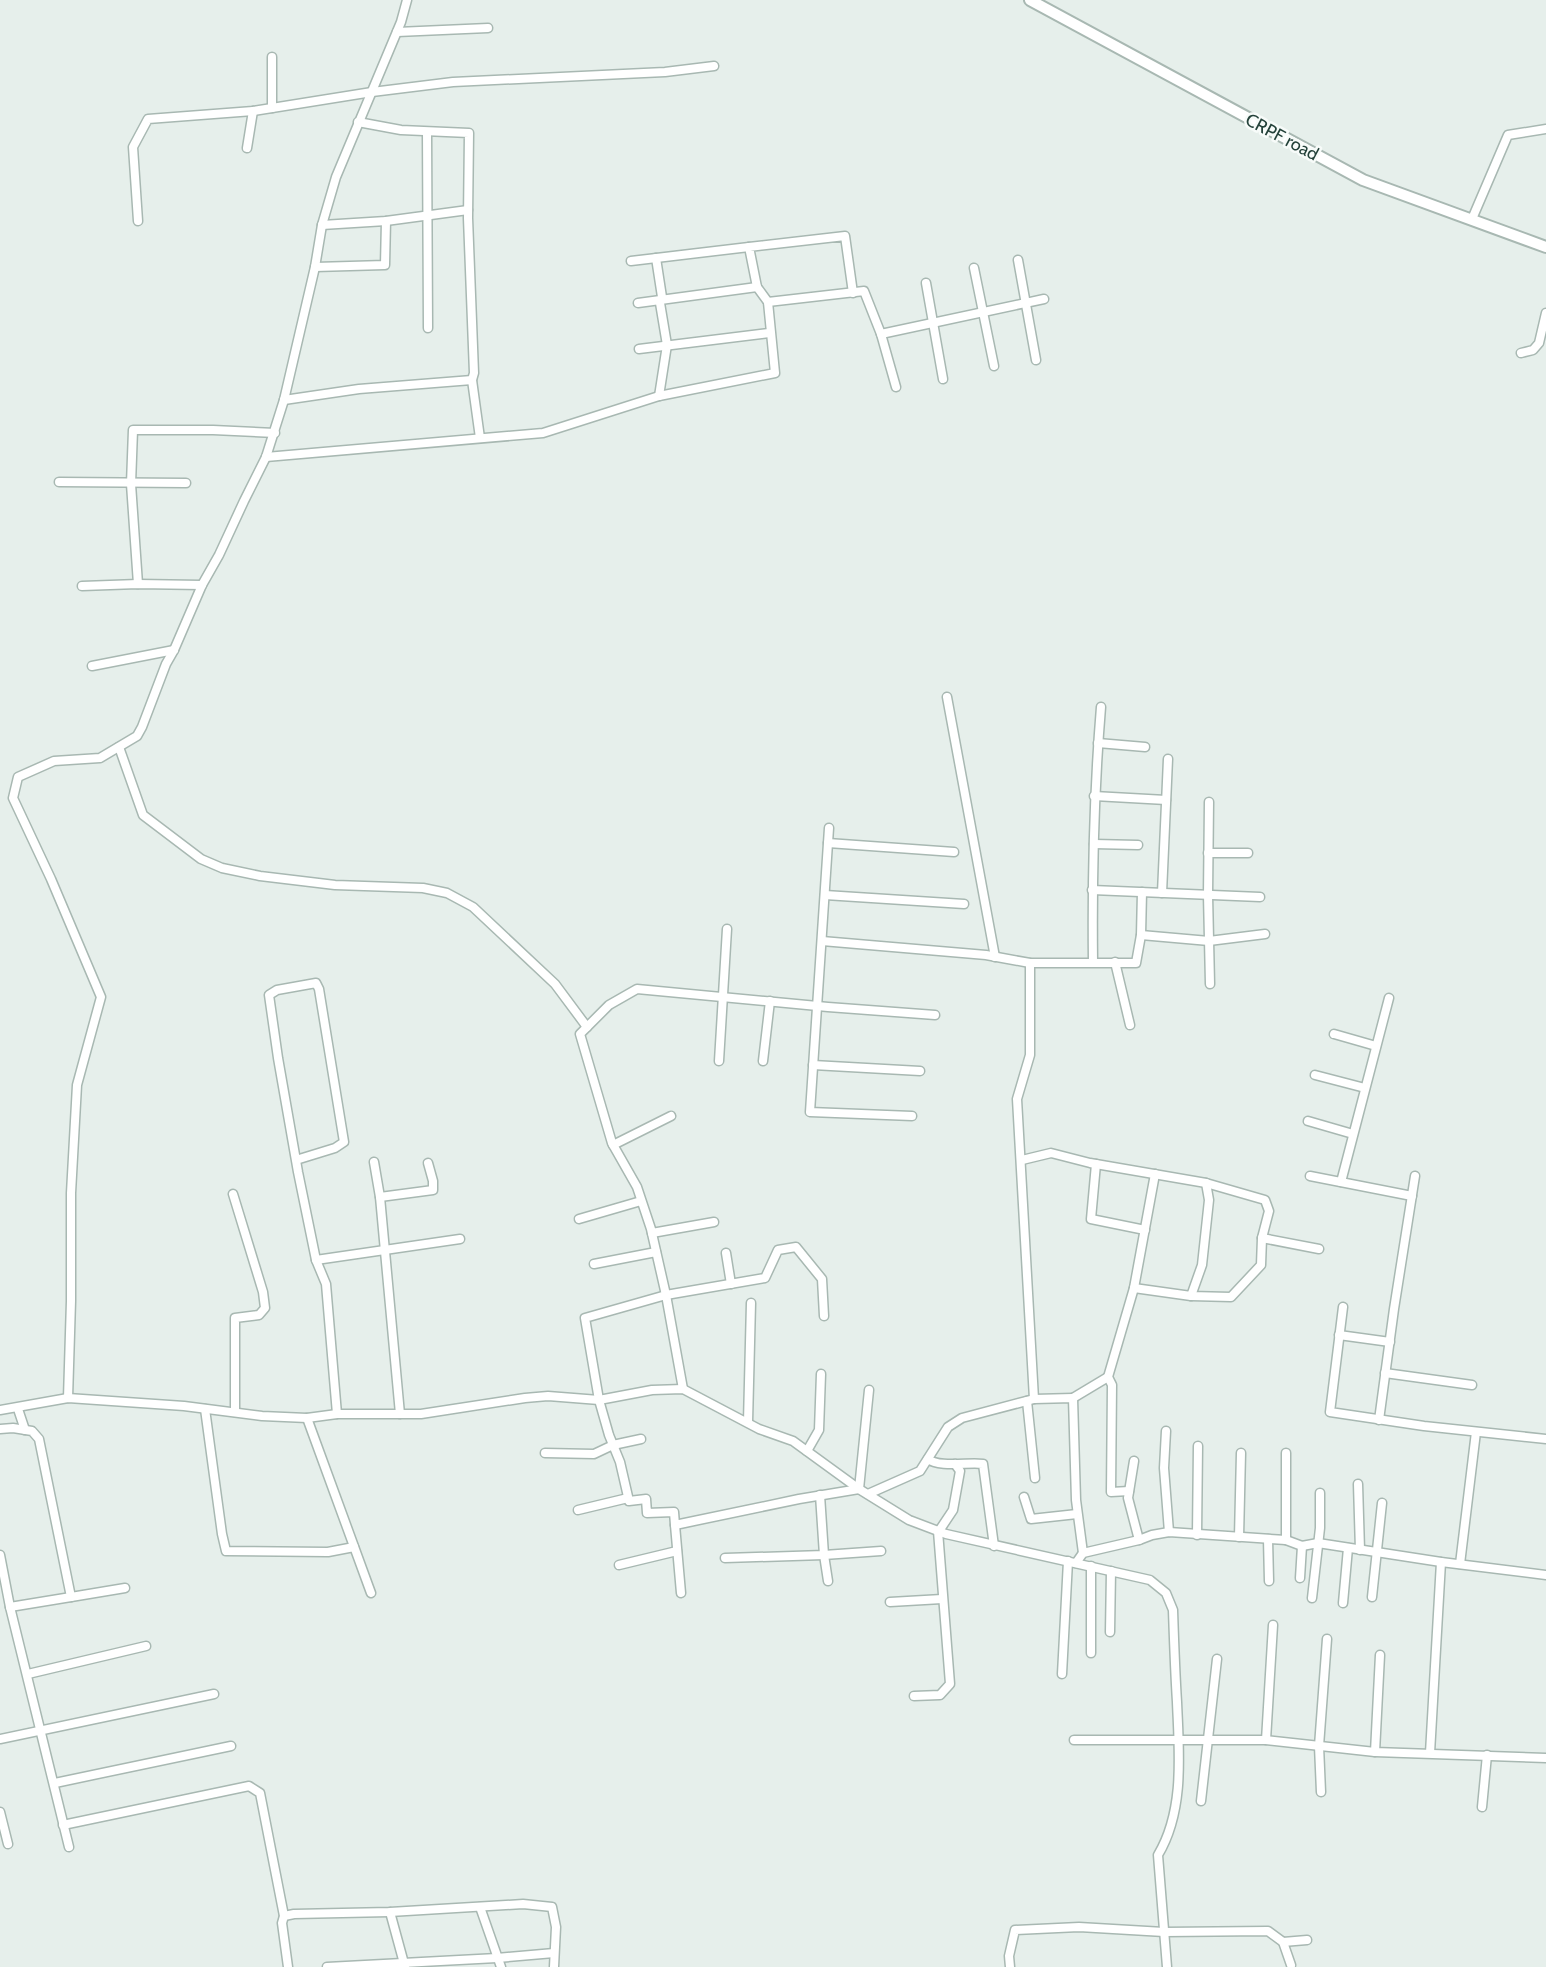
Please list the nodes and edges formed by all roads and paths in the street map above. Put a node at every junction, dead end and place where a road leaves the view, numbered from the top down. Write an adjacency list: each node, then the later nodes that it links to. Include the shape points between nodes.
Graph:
1 (406, 0): 4 (street)
2 (1030, 0): 16 (street, CRPF road, via 1362,180)
3 (488, 28): 4 (street)
4 (397, 32): 7 (street)
5 (272, 57): 8 (street)
6 (714, 66): 7 (street, via 453,82)
7 (372, 92): 8 (street); 10 (street)
8 (272, 108): 9 (street)
9 (253, 111): 13 (street); 17 (street, via 148,119 133,147)
10 (358, 122): 12 (street); 19 (street)
11 (1546, 129): 16 (street, via 1508,135)
12 (427, 132): 14 (street, via 469,133); 15 (street)
13 (247, 148)
14 (468, 210): 15 (street); 47 (street)
15 (426, 215): 18 (street); 38 (street)
16 (1472, 219): 21 (street, CRPF road)
17 (138, 221)
18 (386, 221): 19 (street); 25 (street, via 385,265)
19 (322, 225): 25 (street)
20 (749, 246): 22 (street); 28 (street); 29 (street, via 845,236)
21 (1546, 247)
22 (656, 258): 24 (street); 31 (street)
23 (1018, 260): 33 (street)
24 (631, 261)
25 (315, 267): 50 (street)
26 (974, 268): 35 (street)
27 (926, 283): 37 (street)
28 (757, 287): 31 (street); 32 (street)
29 (853, 293): 32 (street); 40 (street, via 864,291)
30 (1044, 298): 33 (street)
31 (661, 300): 34 (street); 41 (street)
32 (768, 302): 39 (street)
33 (1026, 302): 35 (street); 44 (street)
34 (638, 303)
35 (983, 312): 37 (street); 45 (street)
36 (1546, 313): 43 (street, via 1539,343 1533,350)
37 (933, 322): 40 (street); 46 (street)
38 (428, 328)
39 (770, 333): 41 (street); 49 (street, via 775,372)
40 (881, 334): 48 (street)
41 (667, 345): 42 (street); 49 (street)
42 (639, 349)
43 (1521, 353)
44 (1036, 360)
45 (994, 366)
46 (943, 379)
47 (472, 380): 50 (street, via 358,389); 52 (street)
48 (896, 387)
49 (659, 396): 52 (street, via 543,433)
50 (284, 400): 51 (street)
51 (275, 433): 53 (street); 56 (street, via 133,430)
52 (480, 438): 53 (street)
53 (267, 457): 58 (street)
54 (59, 482): 56 (street)
55 (186, 483): 56 (street)
56 (131, 484): 57 (street)
57 (138, 584): 58 (street); 59 (street)
58 (202, 585): 60 (street)
59 (82, 586)
60 (174, 650): 61 (street); 65 (street, via 137,736)
61 (92, 666)
62 (947, 697): 90 (street)
63 (1101, 707): 64 (street)
64 (1098, 743): 66 (street); 68 (street)
65 (119, 747): 101 (street, via 143,815 201,859 260,876 447,893 473,907 555,984); 156 (street, via 100,758 54,761 18,777 13,798 101,997 77,1085)
66 (1145, 747)
67 (1168, 759): 69 (street)
68 (1094, 796): 69 (street); 73 (street)
69 (1166, 800): 80 (street)
70 (1209, 802): 76 (street)
71 (829, 828): 72 (street)
72 (828, 843): 75 (street); 81 (street)
73 (1094, 844): 74 (street); 78 (street)
74 (1138, 845)
75 (954, 852)
76 (1208, 853): 77 (street); 82 (street)
77 (1248, 853)
78 (1092, 890): 79 (street); 91 (street)
79 (1142, 892): 80 (street); 87 (street)
80 (1162, 893): 82 (street)
81 (825, 895): 84 (street); 88 (street)
82 (1208, 895): 83 (street); 89 (street)
83 (1260, 897)
84 (964, 904)
85 (728, 928): 95 (street)
86 (1265, 934): 89 (street)
87 (1141, 935): 89 (street); 92 (street, via 1136,963)
88 (822, 941): 90 (street); 98 (street)
89 (1209, 941): 94 (street)
90 (995, 957): 93 (street)
91 (1093, 962): 92 (street); 93 (street)
92 (1115, 962): 100 (street)
93 (1030, 963): 116 (street, via 1030,1055 1017,1099)
94 (1210, 984)
95 (722, 997): 97 (street); 101 (street, via 637,989 609,1005); 104 (street)
96 (1389, 998): 103 (street)
97 (771, 1001): 98 (street); 105 (street)
98 (817, 1006): 99 (street); 106 (street)
99 (935, 1015)
100 (1130, 1024)
101 (587, 1027): 114 (street, via 580,1034)
102 (1334, 1034): 103 (street)
103 (1376, 1046): 109 (street)
104 (719, 1061)
105 (763, 1061)
106 (813, 1065): 107 (street); 111 (street, via 810,1112)
107 (920, 1071)
108 (1315, 1076): 109 (street)
109 (1365, 1088): 113 (street)
110 (671, 1116): 114 (street)
111 (912, 1116)
112 (1308, 1121): 113 (street)
113 (1353, 1134): 123 (street)
114 (613, 1145): 128 (street)
115 (296, 1160): 115 (street, via 269,995 316,983 344,1142); 139 (street)
116 (1022, 1160): 119 (street, via 1051,1153); 159 (street)
117 (374, 1162): 127 (street)
118 (428, 1163): 127 (street, via 433,1190)
119 (1096, 1164): 120 (street); 131 (street, via 1091,1219)
120 (1155, 1174): 124 (street); 131 (street)
121 (1310, 1176): 123 (street)
122 (1415, 1176): 126 (street)
123 (1341, 1182): 126 (street)
124 (1206, 1183): 133 (street, via 1265,1200 1269,1211); 144 (street, via 1209,1200 1202,1265)
125 (233, 1194): 163 (street, via 265,1308 260,1315 235,1318)
126 (1412, 1196): 149 (street)
127 (380, 1197): 135 (street)
128 (641, 1201): 129 (street); 132 (street)
129 (579, 1219)
130 (714, 1222): 132 (street)
131 (1145, 1230): 142 (street)
132 (652, 1233): 137 (street)
133 (1262, 1238): 136 (street); 144 (street, via 1262,1265 1231,1297)
134 (460, 1239): 135 (street)
135 (384, 1249): 139 (street); 165 (street)
136 (1319, 1249)
137 (656, 1252): 140 (street); 143 (street)
138 (726, 1253): 141 (street)
139 (316, 1260): 164 (street, via 326,1284)
140 (594, 1264)
141 (731, 1284): 143 (street); 147 (street, via 765,1278 778,1250 796,1247 822,1279)
142 (1134, 1288): 144 (street); 152 (street)
143 (666, 1294): 154 (street); 158 (street, via 585,1318)
144 (1191, 1296)
145 (751, 1303): 168 (street)
146 (1343, 1307): 148 (street)
147 (824, 1316)
148 (1339, 1335): 149 (street); 167 (street, via 1330,1412)
149 (1390, 1342): 150 (street)
150 (1385, 1373): 153 (street); 167 (street)
151 (821, 1374): 177 (street, via 819,1430)
152 (1108, 1377): 157 (street); 187 (street, via 1112,1384 1111,1492)
153 (1472, 1385)
154 (683, 1389): 158 (street, via 652,1390); 168 (street)
155 (868, 1390): 186 (street)
156 (68, 1398): 160 (street); 161 (street)
157 (1073, 1398): 159 (street); 195 (street)
158 (599, 1400): 165 (street, via 537,1397); 175 (street)
159 (1030, 1400): 181 (street, via 962,1418 948,1427); 184 (street)
160 (18, 1408): 162 (street); 170 (street)
161 (206, 1409): 163 (street); 207 (street, via 226,1551 328,1552)
162 (0, 1410)
163 (235, 1412): 166 (street)
164 (337, 1414): 165 (street); 166 (street)
165 (400, 1414)
166 (308, 1418): 207 (street)
167 (1379, 1420): 172 (street)
168 (748, 1422): 177 (street)
169 (0, 1429): 170 (street)
170 (25, 1430): 230 (street, via 39,1439)
171 (1166, 1431): 198 (street, via 1164,1468)
172 (1476, 1432): 174 (street); 219 (street)
173 (641, 1439): 175 (street)
174 (1546, 1439)
175 (613, 1445): 178 (street, via 594,1454); 192 (street)
176 (1198, 1446): 199 (street)
177 (807, 1451): 186 (street)
178 (545, 1453)
179 (1241, 1453): 200 (street)
180 (1286, 1453): 203 (street)
181 (928, 1459): 183 (street); 189 (street, via 920,1472)
182 (1134, 1461): 187 (street)
183 (955, 1464): 197 (street, via 960,1471 956,1500); 205 (street, via 983,1464)
184 (1035, 1478)
185 (1358, 1484): 209 (street)
186 (858, 1489): 189 (street); 190 (street)
187 (1130, 1491): 202 (street, via 1128,1498)
188 (1320, 1493): 204 (street)
189 (868, 1494): 197 (street, via 909,1520)
190 (820, 1495): 196 (street); 215 (street)
191 (1024, 1497): 195 (street, via 1031,1519)
192 (628, 1498): 194 (street); 196 (street, via 646,1499 647,1513 674,1512)
193 (1382, 1503): 212 (street)
194 (578, 1510)
195 (1077, 1514): 213 (street)
196 (675, 1525): 210 (street)
197 (938, 1531): 205 (street); 233 (street)
198 (1169, 1533): 199 (street); 202 (street)
199 (1197, 1535): 200 (street)
200 (1239, 1537): 201 (street)
201 (1268, 1539): 203 (street); 226 (street)
202 (1139, 1540): 213 (street)
203 (1286, 1540): 206 (street)
204 (1318, 1544): 206 (street); 208 (street); 232 (street)
205 (994, 1546): 217 (street)
206 (1302, 1546): 224 (street)
207 (354, 1547): 228 (street)
208 (1348, 1548): 209 (street); 235 (street)
209 (1360, 1550): 212 (street)
210 (677, 1551): 220 (street); 229 (street)
211 (881, 1551): 215 (street)
212 (1377, 1552): 218 (street); 231 (street)
213 (1083, 1553): 217 (street)
214 (0, 1555): 236 (street)
215 (824, 1555): 216 (street); 225 (street)
216 (725, 1558)
217 (1072, 1562): 221 (street); 245 (street)
218 (1441, 1562): 219 (street); 257 (street)
219 (1460, 1564): 223 (street)
220 (618, 1565)
221 (1091, 1566): 222 (street); 241 (street)
222 (1111, 1571): 238 (street); 251 (street, via 1150,1580 1166,1593 1173,1610)
223 (1546, 1575)
224 (1300, 1578)
225 (828, 1581)
226 (1269, 1581)
227 (125, 1588): 230 (street)
228 (370, 1593)
229 (681, 1593)
230 (71, 1597): 236 (street)
231 (1372, 1597)
232 (1312, 1598)
233 (942, 1599): 234 (street); 247 (street, via 950,1684 940,1695)
234 (890, 1602)
235 (1343, 1603)
236 (10, 1607): 244 (street)
237 (1273, 1625): 252 (street)
238 (1110, 1632)
239 (1327, 1639): 255 (street)
240 (146, 1646): 244 (street)
241 (1091, 1653)
242 (1380, 1654): 256 (street)
243 (1217, 1659): 253 (street)
244 (28, 1674): 248 (street)
245 (1062, 1674)
246 (214, 1694): 248 (street)
247 (914, 1696)
248 (41, 1729): 249 (street); 260 (street)
249 (0, 1739)
250 (1074, 1740): 251 (street)
251 (1178, 1740): 253 (street); 271 (street, via 1177,1800 1167,1840 1158,1855)
252 (1266, 1740): 253 (street); 255 (street)
253 (1207, 1742): 262 (street)
254 (231, 1746): 260 (street)
255 (1319, 1746): 256 (street); 261 (street)
256 (1375, 1752): 257 (street)
257 (1430, 1753): 258 (street)
258 (1487, 1755): 259 (street); 263 (street)
259 (1546, 1758)
260 (54, 1783): 265 (street)
261 (1321, 1792)
262 (1201, 1801)
263 (1482, 1807)
264 (0, 1812): 266 (street)
265 (63, 1825): 267 (street); 270 (street, via 249,1786 260,1793)
266 (8, 1844)
267 (69, 1847)
268 (480, 1907): 269 (street); 274 (street, via 552,1907 556,1927); 275 (street)
269 (390, 1912): 270 (street); 277 (street)
270 (284, 1916): 278 (street)
271 (1164, 1932): 273 (street, via 1268,1931); 281 (street, via 1079,1927 1015,1930); 282 (street)
272 (1307, 1940): 273 (street)
273 (1284, 1942): 276 (street)
274 (554, 1953): 275 (street); 280 (street)
275 (499, 1963): 277 (street)
276 (1291, 1965)
277 (405, 1966): 279 (street)
278 (288, 1967)
279 (327, 1967)
280 (554, 1967)
281 (1010, 1967)
282 (1167, 1967)

